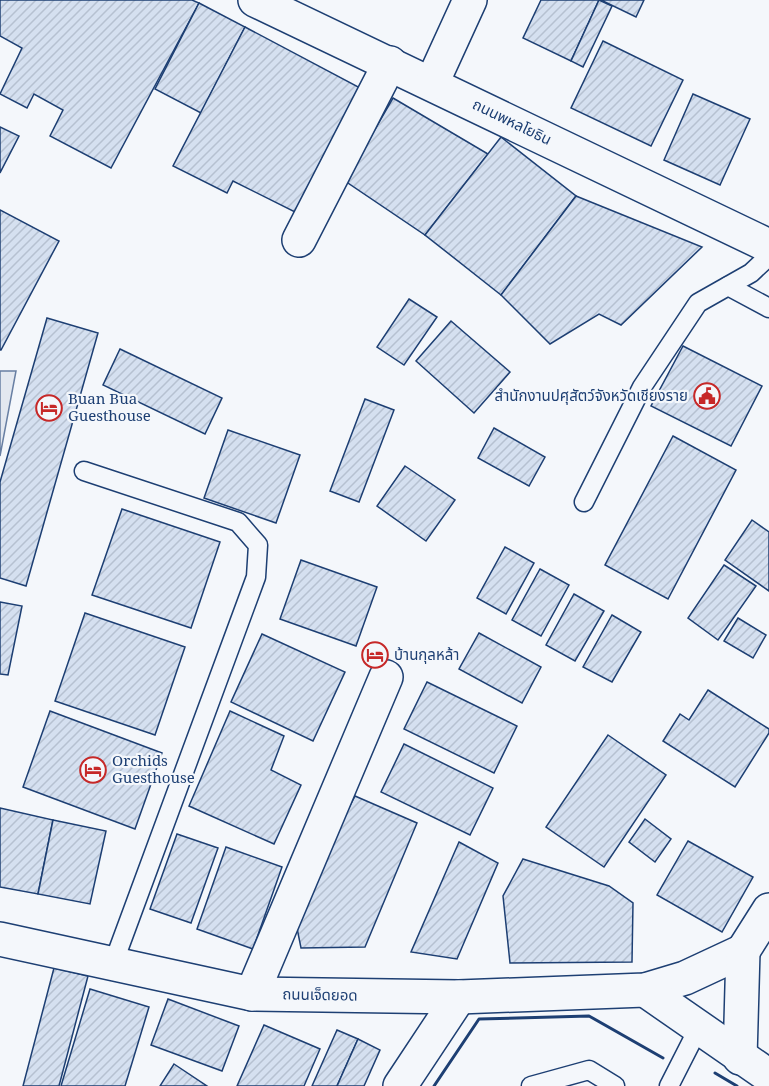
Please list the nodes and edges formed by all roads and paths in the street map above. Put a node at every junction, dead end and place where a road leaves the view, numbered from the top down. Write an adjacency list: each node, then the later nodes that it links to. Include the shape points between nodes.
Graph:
1 (255, 0): 3 (street, ถนนพหลโยธิน)
2 (470, 0): 4 (street)
3 (390, 63): 4 (street, ถนนพหลโยธิน); 5 (street)
4 (432, 83): 6 (street, ถนนพหลโยธิน)
5 (299, 240)
6 (769, 246)
7 (769, 256): 8 (lane, via 751,273)
8 (728, 286): 9 (lane); 11 (lane, via 698,303 642,387)
9 (769, 308)
10 (84, 471): 16 (lane, via 238,522 258,545 256,577)
11 (584, 502)
12 (386, 677): 18 (street)
13 (769, 910): 15 (street)
14 (0, 939): 16 (street, ถนนเจ็ดยอด)
15 (743, 951): 17 (street, ถนนเจ็ดยอด, via 685,978); 21 (street)
16 (113, 964): 18 (street, ถนนเจ็ดยอด)
17 (645, 990): 19 (street, ถนนเจ็ดยอด); 20 (street)
18 (252, 994): 19 (street, ถนนเจ็ดยอด)
19 (459, 997): 23 (street)
20 (698, 1029): 21 (street); 26 (lane)
21 (740, 1058): 22 (street)
22 (769, 1076)
23 (400, 1086)
24 (531, 1086): 25 (lane, via 590,1070)
25 (615, 1086)
26 (669, 1086)

